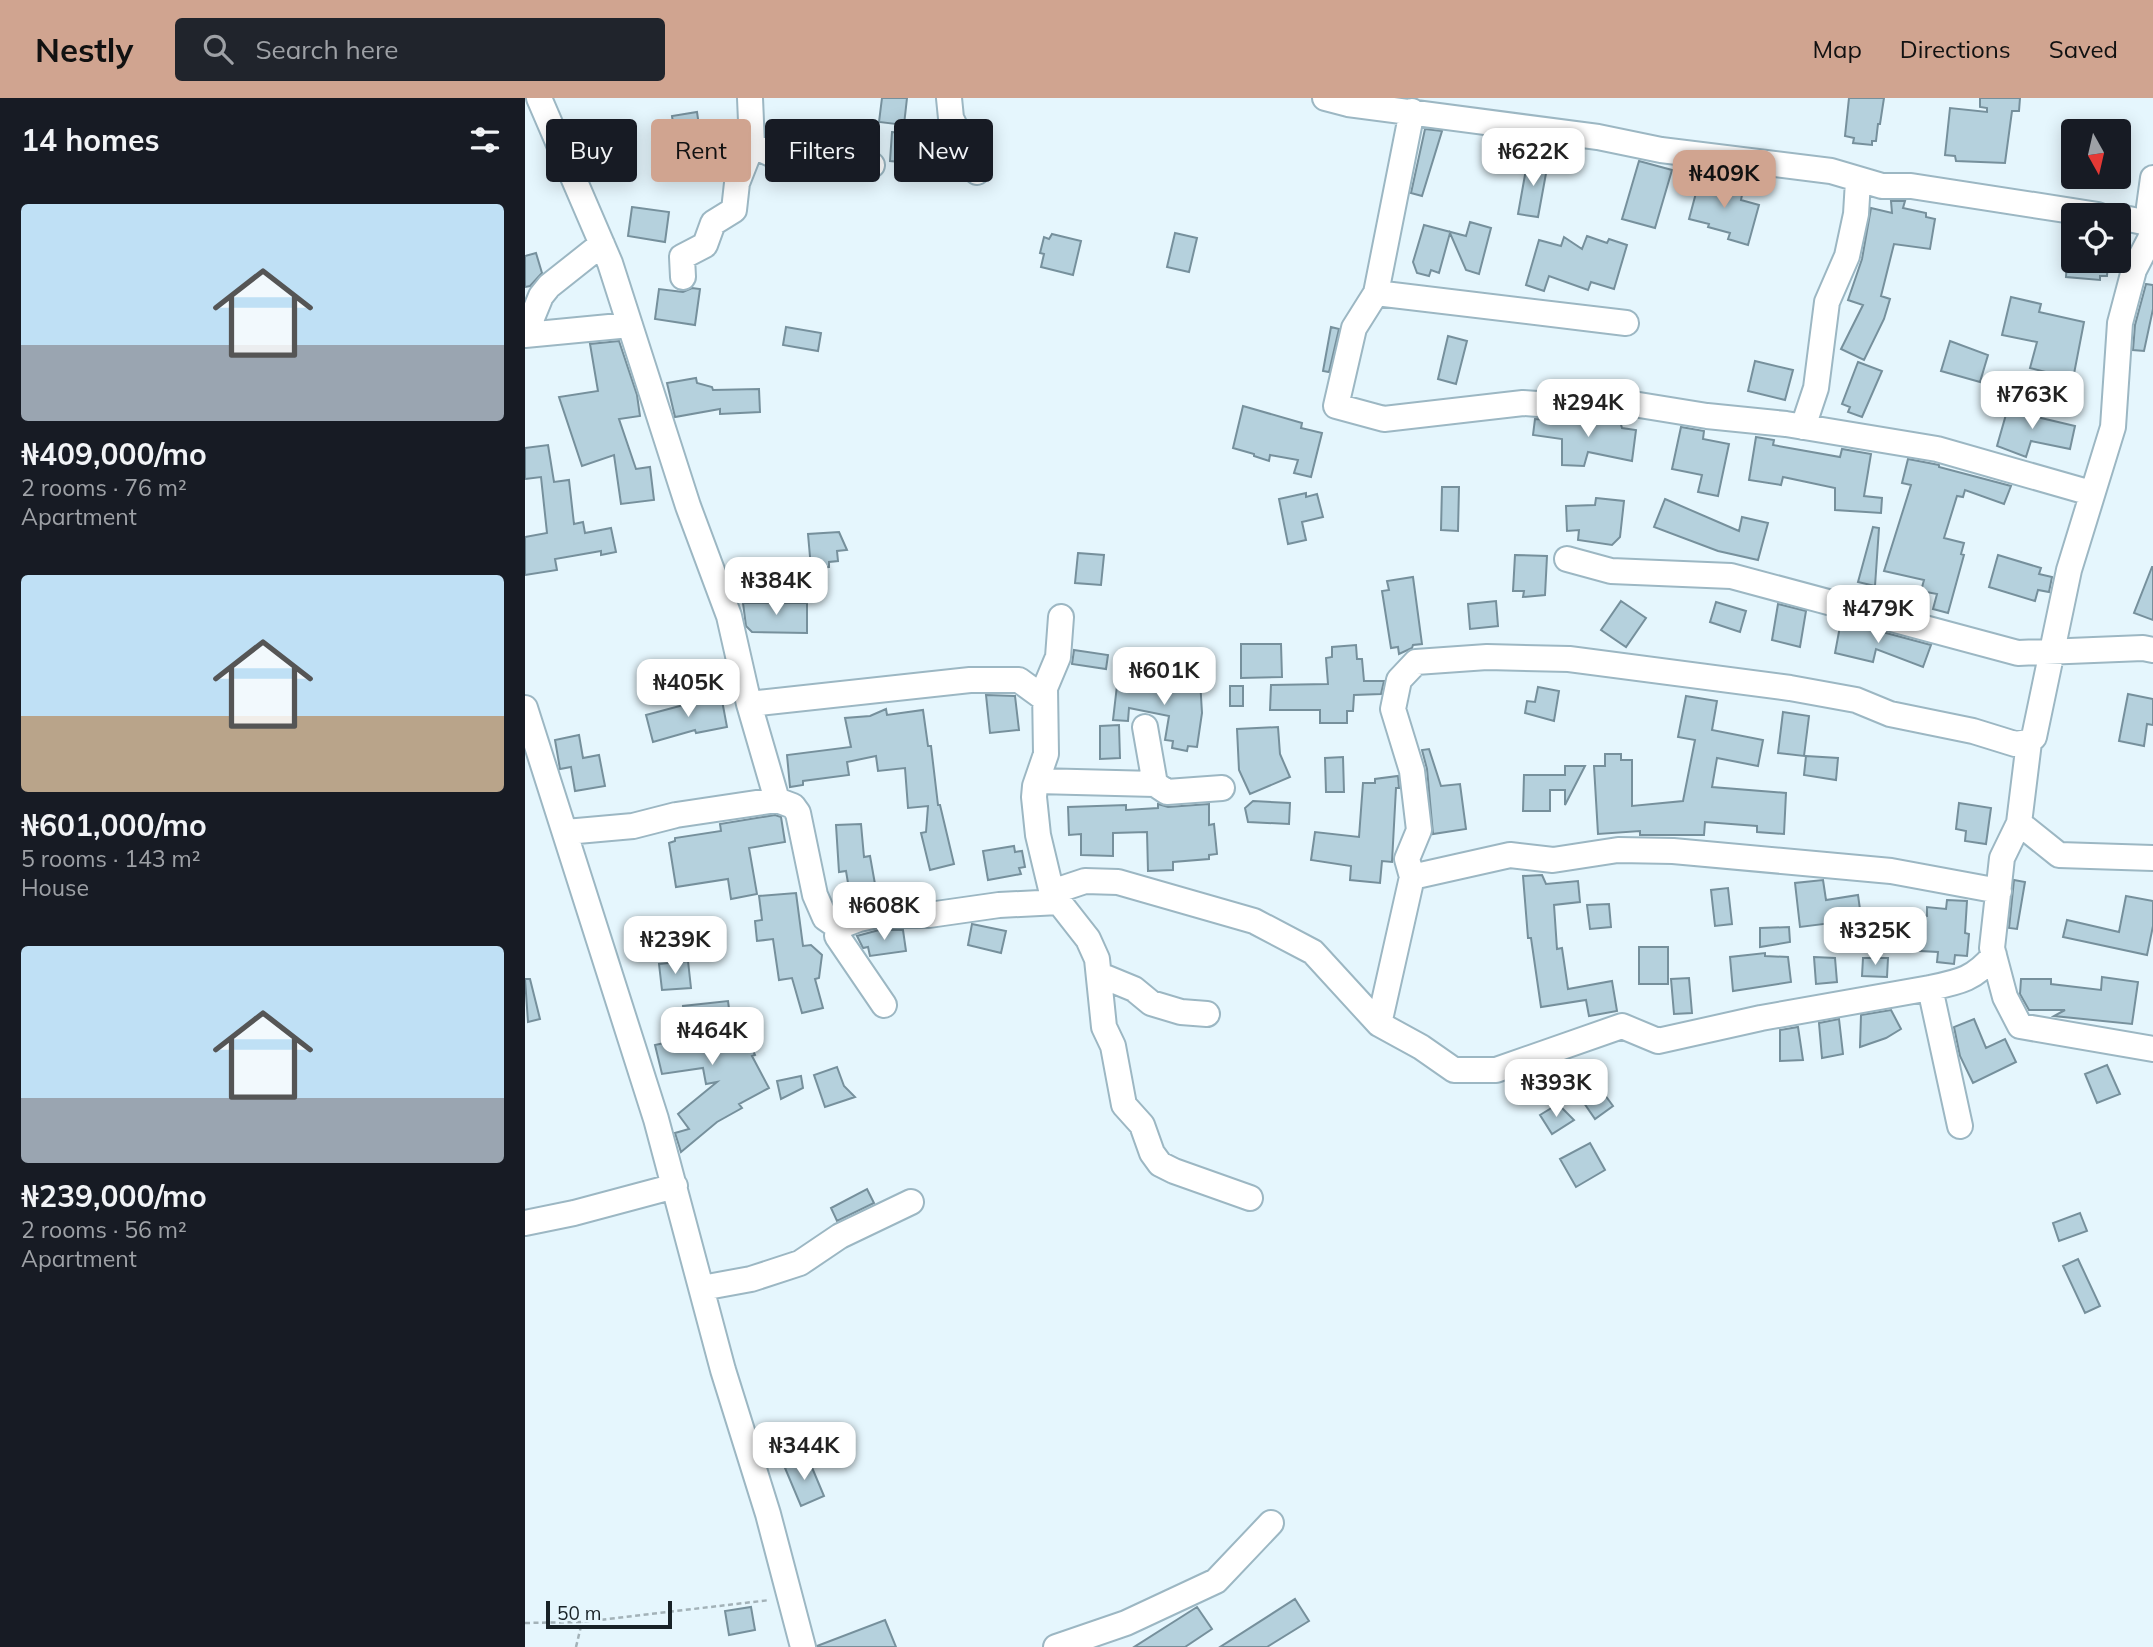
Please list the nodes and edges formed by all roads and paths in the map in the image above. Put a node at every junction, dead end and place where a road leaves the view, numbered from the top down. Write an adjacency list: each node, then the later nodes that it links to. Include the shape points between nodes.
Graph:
1 (540, 98): 14 (street)
2 (750, 98): 7 (street)
3 (949, 98): 6 (street)
4 (1325, 98): 5 (street)
5 (1412, 111): 10 (street, via 1831,171); 16 (street)
6 (951, 119)
7 (752, 145): 8 (street); 15 (street, via 737,183 734,210 713,223 705,245 682,257)
8 (765, 151)
9 (2153, 178): 13 (street, via 2149,206)
10 (1858, 181): 11 (street); 19 (street, via 1847,256 1827,302 1817,388)
11 (2061, 210)
12 (2131, 220): 13 (street)
13 (2153, 225): 20 (street, via 2134,270 2120,323 2113,427)
14 (602, 244): 18 (street); 18 (street, via 549,286 525,335)
15 (683, 277)
16 (1376, 293): 17 (street); 19 (street, via 1354,328 1336,406 1384,419 1523,403 1593,408 1633,404)
17 (1626, 323)
18 (630, 325): 26 (street, via 729,616)
19 (1803, 427): 20 (street, via 1937,449)
20 (2091, 493): 24 (street)
21 (1567, 558): 24 (street, via 1611,571 1731,576 2018,653)
22 (1061, 617): 25 (street, via 1058,657)
23 (2153, 650): 24 (street)
24 (2051, 653): 29 (street, via 2034,737)
25 (1045, 699): 26 (street, via 1019,680 970,680); 31 (street, via 1046,754)
26 (748, 704): 34 (street)
27 (525, 708): 30 (street)
28 (1145, 727): 32 (street)
29 (2029, 741): 35 (street); 38 (street, via 2015,744 1790,688 1633,667 1569,659 1487,657 1416,662 1399,680 1393,709 1412,771 1419,830 1407,859)
30 (532, 749): 36 (street)
31 (1037, 781): 32 (street); 40 (street, via 1038,835)
32 (1155, 785): 33 (street, via 1167,792)
33 (1222, 788)
34 (777, 800): 36 (street, via 633,826); 41 (street, via 798,813 815,895 825,918)
35 (2019, 823): 37 (street, via 2059,855); 39 (street, via 2002,858)
36 (566, 832): 50 (street)
37 (2153, 858)
38 (1412, 877): 39 (street, via 1510,855 1553,860 1618,850 1673,851 1891,871); 47 (street)
39 (1999, 891): 42 (street)
40 (1053, 897): 41 (street, via 929,915 877,915); 43 (street, via 1087,939); 47 (street, via 1085,881 1118,882 1254,921 1313,952)
41 (838, 927): 45 (street, via 837,936)
42 (1994, 955): 44 (street, via 1965,981); 48 (street, via 2005,997 2020,1026)
43 (1100, 975): 46 (street, via 1134,989 1151,1003); 51 (street, via 1104,1027 1113,1046 1124,1105 1142,1125 1152,1153 1174,1171)
44 (1930, 988): 47 (street, via 1658,1041 1622,1026 1496,1070 1454,1070); 49 (street)
45 (884, 1005)
46 (1207, 1014)
47 (1379, 1024)
48 (2153, 1049)
49 (1960, 1126)
50 (675, 1186): 53 (street); 54 (street)
51 (1250, 1198)
52 (911, 1202): 54 (street, via 840,1236 800,1263)
53 (525, 1223)
54 (702, 1288): 56 (street)
55 (1271, 1523): 61 (street, via 1216,1581 1126,1623)
56 (790, 1598): 57 (path); 60 (street)
57 (582, 1622): 58 (path); 59 (path)
58 (525, 1623)
59 (576, 1647)
60 (803, 1647)
61 (1056, 1647)

